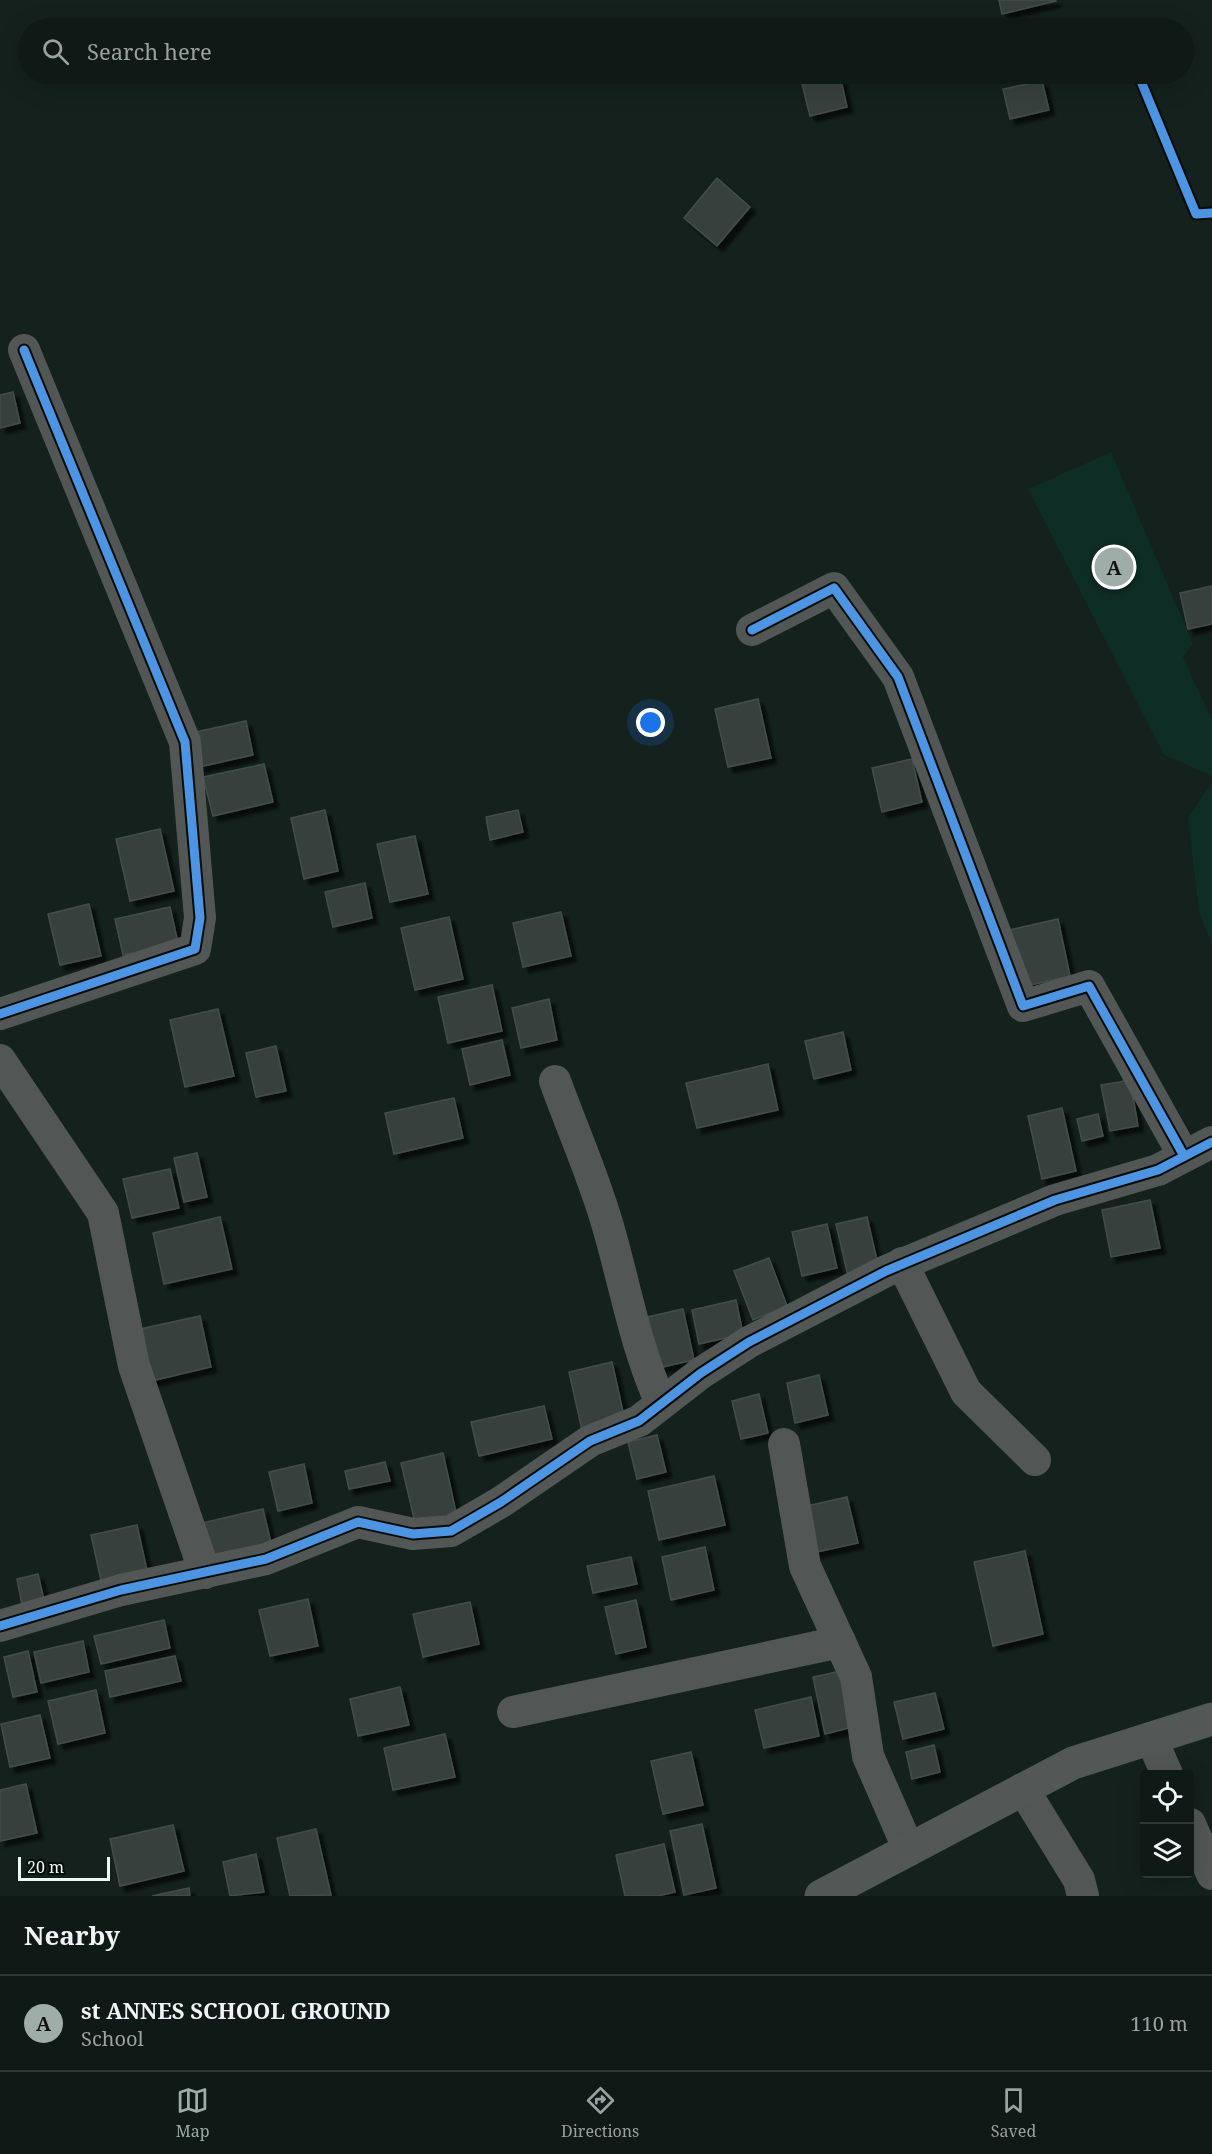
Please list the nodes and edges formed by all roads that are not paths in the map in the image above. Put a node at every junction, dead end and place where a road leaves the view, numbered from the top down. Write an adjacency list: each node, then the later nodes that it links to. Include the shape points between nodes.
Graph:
1 (24, 350): 3 (street, via 185,742 200,918 195,949)
2 (752, 630): 7 (street, via 834,588 898,677 1023,1006 1089,986)
3 (0, 1014)
4 (0, 1060): 12 (street, via 103,1214 134,1366)
5 (555, 1081): 9 (street, via 607,1222 648,1376)
6 (1212, 1142): 7 (street)
7 (1184, 1156): 8 (street, via 1158,1170 1055,1200)
8 (902, 1263): 9 (street, via 749,1342); 11 (street, via 966,1392)
9 (661, 1403): 12 (street, via 639,1421 590,1441 451,1531 413,1534 358,1522 266,1559)
10 (784, 1444): 14 (street, via 805,1566)
11 (1035, 1460)
12 (205, 1573): 13 (street, via 121,1590)
13 (0, 1626)
14 (840, 1642): 15 (street); 21 (street, via 856,1677 868,1756)
15 (513, 1712)
16 (1212, 1719): 17 (main road)
17 (1151, 1738): 18 (street); 19 (main road, via 1073,1763)
18 (1165, 1770)
19 (1023, 1789): 21 (main road); 24 (street, via 1078,1880)
20 (1194, 1833): 22 (street)
21 (909, 1850): 23 (main road)
22 (1212, 1874)
23 (820, 1896)
24 (1083, 1896)

